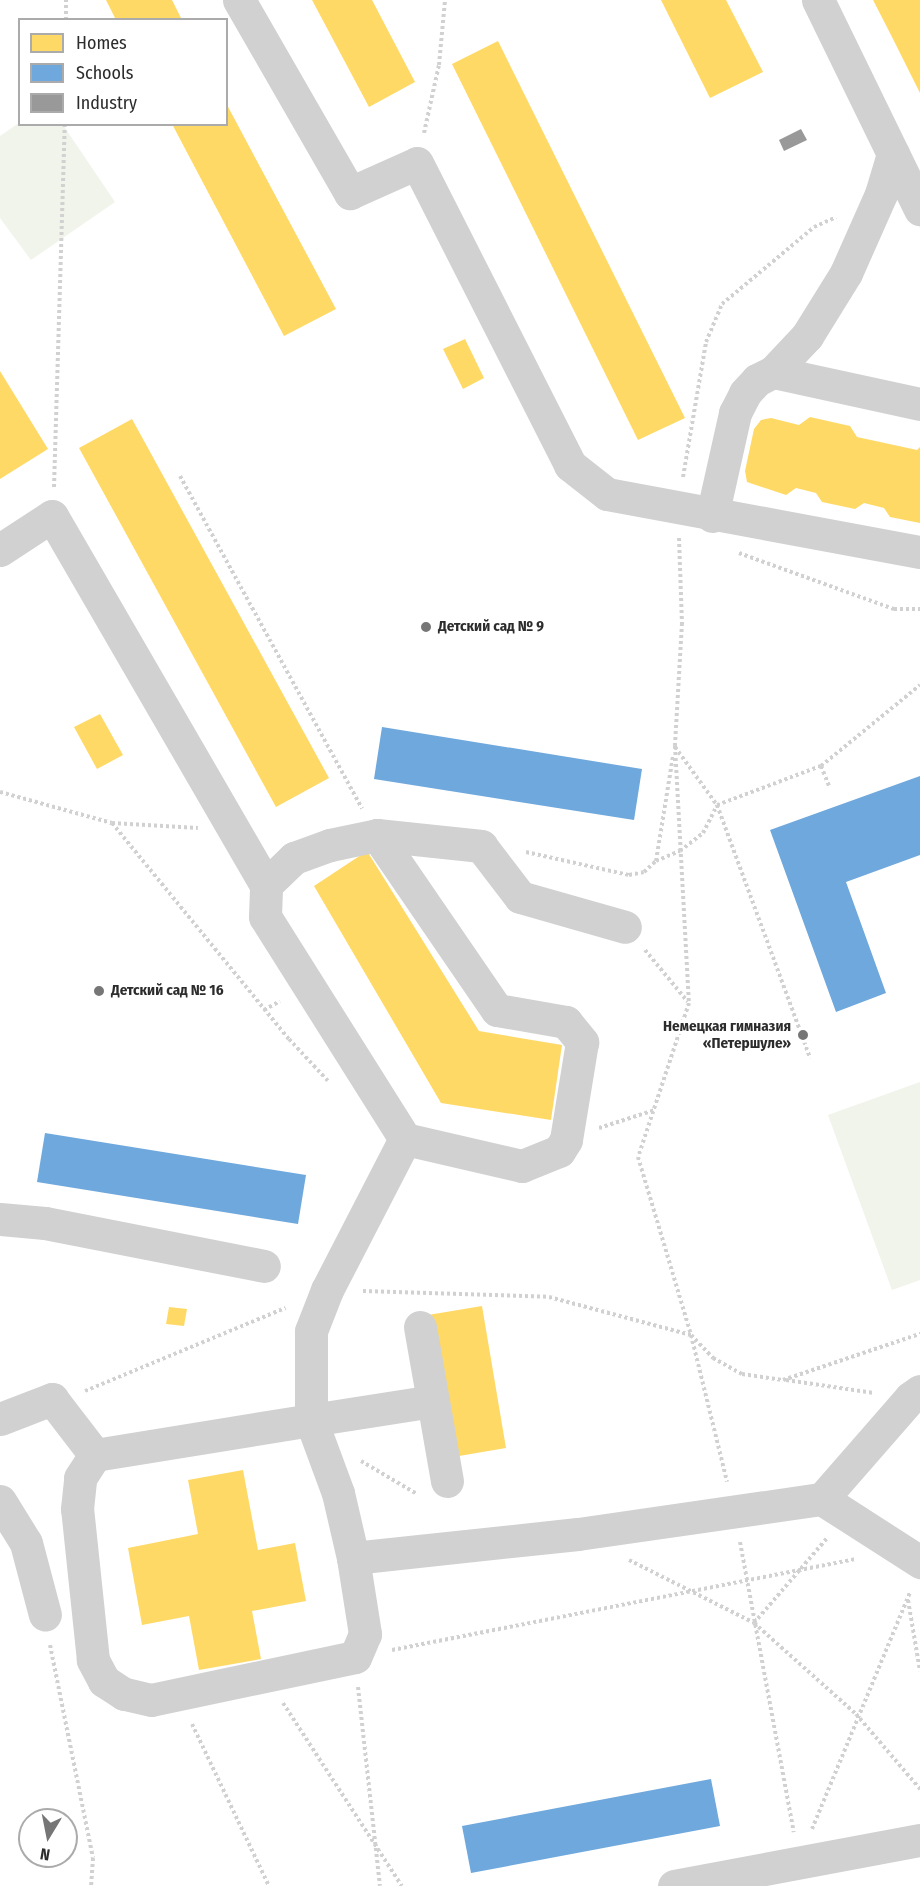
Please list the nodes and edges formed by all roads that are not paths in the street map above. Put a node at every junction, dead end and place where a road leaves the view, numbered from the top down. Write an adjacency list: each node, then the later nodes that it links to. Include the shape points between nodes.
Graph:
1 (239, 0): 7 (lane, via 350,193 417,163 570,465 607,494)
2 (818, 0): 3 (lane)
3 (893, 154): 4 (lane); 5 (lane, via 846,273 807,336)
4 (920, 209)
5 (773, 372): 6 (lane); 7 (lane, via 756,380 735,413)
6 (920, 404)
7 (712, 516): 9 (lane)
8 (0, 550): 11 (lane, via 52,516)
9 (920, 552)
10 (377, 834): 11 (lane, via 294,858); 12 (lane, via 481,846 520,897); 13 (lane, via 497,1010 566,1022 582,1042 566,1140 559,1151 522,1166)
11 (266, 885): 13 (lane, via 265,917)
12 (625, 927)
13 (405, 1139): 20 (lane, via 327,1290 311,1331)
14 (0, 1219): 15 (lane, via 45,1223)
15 (264, 1266)
16 (420, 1327): 18 (lane)
17 (915, 1395): 24 (lane)
18 (433, 1401): 20 (lane); 22 (lane)
19 (0, 1419): 21 (lane, via 52,1399)
20 (311, 1420): 21 (lane); 25 (lane, via 338,1493)
21 (95, 1455): 25 (lane, via 80,1478 77,1509 93,1660 104,1681 124,1694 151,1700 355,1657 365,1634)
22 (437, 1490)
23 (0, 1501): 27 (lane, via 26,1543)
24 (834, 1507): 25 (lane, via 734,1511 578,1534); 26 (lane)
25 (352, 1558)
26 (913, 1558)
27 (45, 1615)
28 (920, 1840): 29 (lane)
29 (674, 1886)

